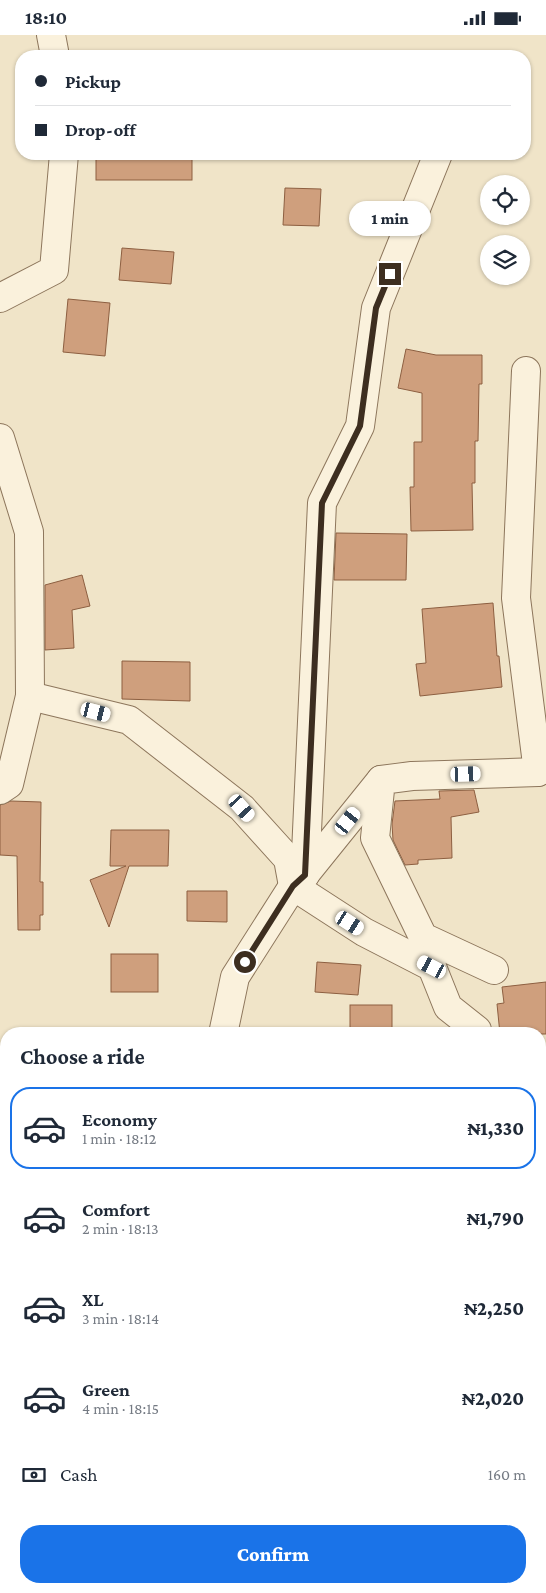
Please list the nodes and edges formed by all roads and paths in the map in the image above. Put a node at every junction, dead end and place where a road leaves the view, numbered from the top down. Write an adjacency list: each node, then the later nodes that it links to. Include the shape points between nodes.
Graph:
1 (51, 35): 2 (street)
2 (54, 50)
3 (63, 160): 5 (street, via 54,270)
4 (436, 160): 13 (street, via 376,308 360,426 322,503)
5 (0, 298)
6 (526, 371): 10 (street, via 516,598)
7 (0, 438): 8 (street)
8 (10, 504): 9 (street, via 28,532)
9 (30, 696): 12 (street, via 9,784); 13 (street, via 129,720 242,808 288,859)
10 (542, 767): 11 (street)
11 (381, 780): 13 (street); 14 (street, via 375,838)
12 (0, 790)
13 (299, 880): 15 (street, via 364,932); 17 (street, via 235,977)
14 (423, 937): 15 (street); 16 (street)
15 (432, 967): 18 (street, via 448,1007)
16 (494, 970)
17 (224, 1027)
18 (473, 1027)

